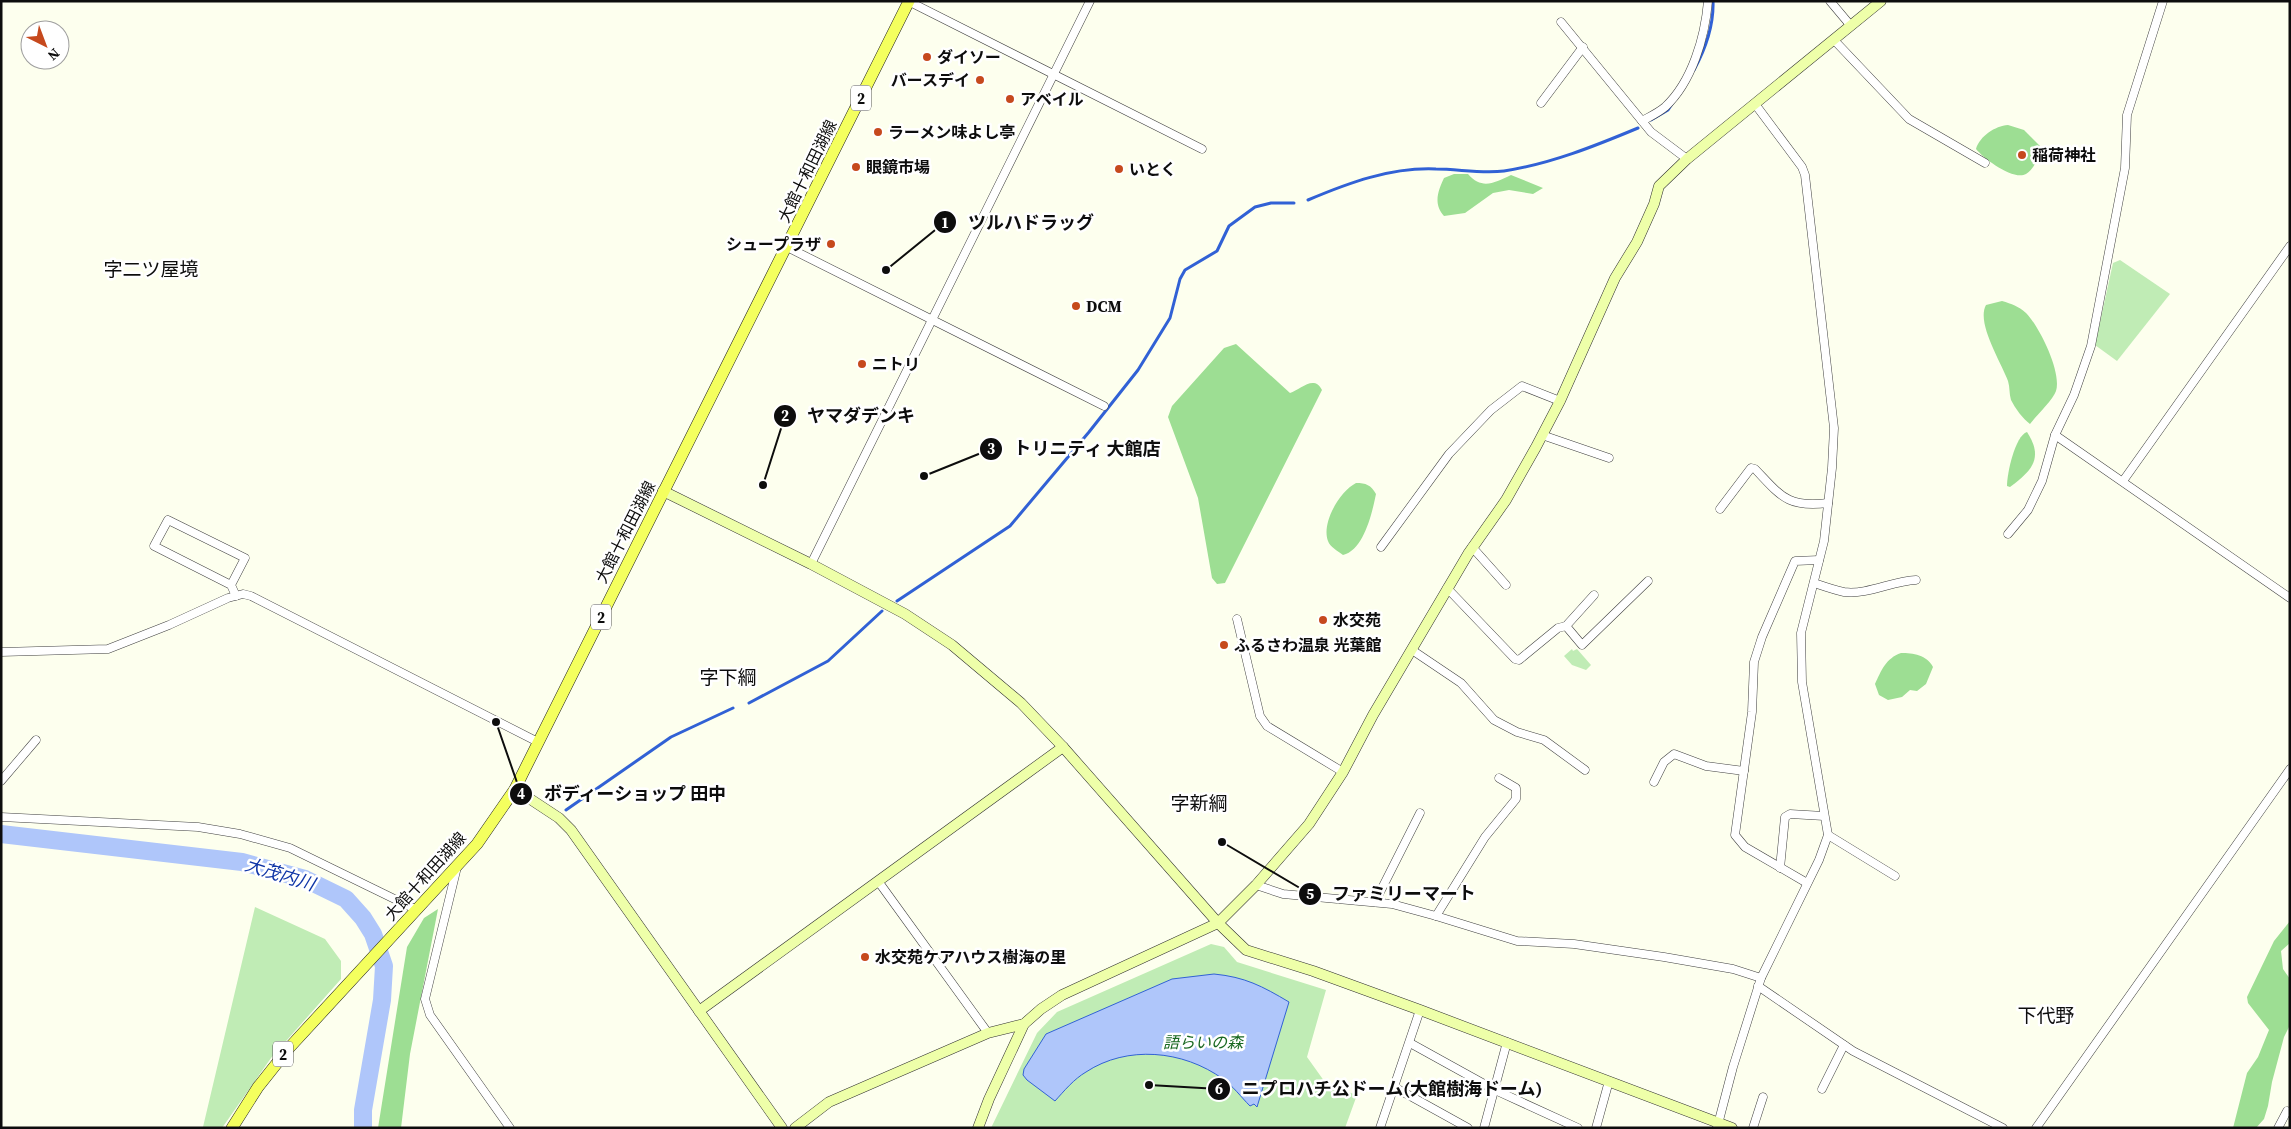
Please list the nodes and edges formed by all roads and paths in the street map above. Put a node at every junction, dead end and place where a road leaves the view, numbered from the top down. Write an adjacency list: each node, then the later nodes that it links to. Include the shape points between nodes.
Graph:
1 (908, 1): 11 (street); 19 (main road, 大館十和田湖線 / 2)
2 (1090, 1): 11 (street)
3 (1708, 1): 14 (street, via 1701,42 1688,73 1664,108)
4 (1830, 1): 8 (street)
5 (1881, 1): 8 (street)
6 (2163, 1): 24 (street, via 2127,115 2125,168 2090,346 2074,395)
7 (1561, 22): 10 (street)
8 (1851, 26): 9 (street)
9 (1834, 40): 13 (street); 17 (street, via 1909,120)
10 (1583, 47): 12 (street); 14 (street)
11 (1054, 74): 15 (street); 20 (street)
12 (1541, 103)
13 (1755, 104): 16 (street); 28 (street, via 1805,175 1834,428)
14 (1642, 121): 16 (street, via 1651,132)
15 (1202, 149)
16 (1687, 159): 21 (street, via 1659,186 1637,242 1615,278)
17 (1986, 163)
18 (2290, 246): 26 (street)
19 (788, 248): 20 (street); 27 (main road, 大館十和田湖線 / 2)
20 (931, 320): 22 (street); 34 (street)
21 (1560, 401): 23 (street); 31 (street, via 1522,386 1491,410 1449,454)
22 (1104, 406)
23 (1542, 435): 25 (street); 32 (street, via 1506,500)
24 (2055, 435): 26 (street); 30 (street, via 2042,481 2028,510)
25 (1609, 458)
26 (2123, 481): 43 (street)
27 (663, 491): 34 (street); 49 (main road, 大館十和田湖線 / 2)
28 (1828, 503): 29 (street, via 1806,506 1794,503 1774,490 1751,468); 33 (street)
29 (1720, 509)
30 (2008, 534)
31 (1381, 546)
32 (1472, 547): 39 (street); 40 (street)
33 (1819, 560): 37 (street); 53 (street, via 1795,561 1762,637 1754,662 1752,712)
34 (811, 564): 50 (street, via 905,614 952,645 1021,704)
35 (1916, 580): 37 (street, via 1852,592)
36 (1648, 581): 45 (street, via 1582,645)
37 (1814, 583): 60 (street, via 1801,633 1802,682)
38 (231, 585): 38 (street, via 154,546 168,520 245,558); 42 (street)
39 (1506, 585)
40 (1447, 588): 45 (street, via 1518,660 1558,628); 46 (street)
41 (1594, 595): 45 (street)
42 (236, 596): 47 (street, via 108,649); 49 (street, via 251,596)
43 (2290, 598)
44 (1237, 619): 54 (street, via 1260,716 1266,726)
45 (1566, 626)
46 (1412, 650): 51 (street, via 1460,683 1494,720 1544,740); 54 (street)
47 (1, 652)
48 (36, 740): 56 (street)
49 (538, 742): 58 (main road, 大館十和田湖線 / 2)
50 (1063, 747): 66 (street); 72 (street)
51 (1585, 770)
52 (2290, 770): 101 (street)
53 (1744, 771): 57 (street, via 1706,766 1674,754 1664,762); 64 (street, via 1735,835 1744,848)
54 (1344, 772): 68 (street, via 1309,824)
55 (1499, 778): 71 (street, via 1516,788 1516,799 1485,837)
56 (1, 781)
57 (1654, 782)
58 (515, 789): 63 (main road, 大館十和田湖線 / 2); 75 (street, via 559,818 571,830)
59 (1420, 813): 69 (street)
60 (1824, 816): 62 (street); 64 (street, via 1790,814 1785,817)
61 (1, 817): 70 (street, via 198,827 240,834 290,848)
62 (1828, 836): 65 (street); 67 (street)
63 (458, 866): 70 (main road, 大館十和田湖線 / 2); 89 (street, via 425,999 430,1016)
64 (1780, 868): 67 (street)
65 (1895, 876)
66 (878, 881): 75 (street); 77 (street)
67 (1807, 883): 73 (street)
68 (1256, 885): 69 (street, via 1283,894); 72 (street)
69 (1375, 902): 71 (street)
70 (417, 910): 88 (main road, 大館十和田湖線 / 2, via 284,1054)
71 (1436, 916): 73 (street, via 1517,942 1574,944 1655,955 1733,969)
72 (1218, 923): 74 (street, via 1246,950); 76 (street, via 1062,995)
73 (1760, 982): 80 (street); 87 (street)
74 (1420, 1010): 78 (street); 79 (street)
75 (699, 1011): 90 (street)
76 (1024, 1024): 77 (street); 92 (street)
77 (988, 1033): 91 (street, via 829,1102)
78 (1508, 1042): 81 (street); 84 (street)
79 (1410, 1043): 82 (street); 84 (street)
80 (1844, 1045): 83 (street); 100 (street)
81 (1609, 1081): 87 (street); 97 (street)
82 (1394, 1087): 93 (street); 94 (street)
83 (1822, 1089)
84 (1495, 1090): 95 (street); 96 (street)
85 (1763, 1097): 99 (street)
86 (2289, 1110): 102 (street)
87 (1718, 1125): 98 (street)
88 (232, 1128)
89 (510, 1128)
90 (782, 1128)
91 (795, 1128)
92 (978, 1128)
93 (1380, 1128)
94 (1468, 1128)
95 (1484, 1128)
96 (1578, 1128)
97 (1596, 1128)
98 (1732, 1128)
99 (1753, 1128)
100 (2004, 1128)
101 (2036, 1128)
102 (2278, 1128)

